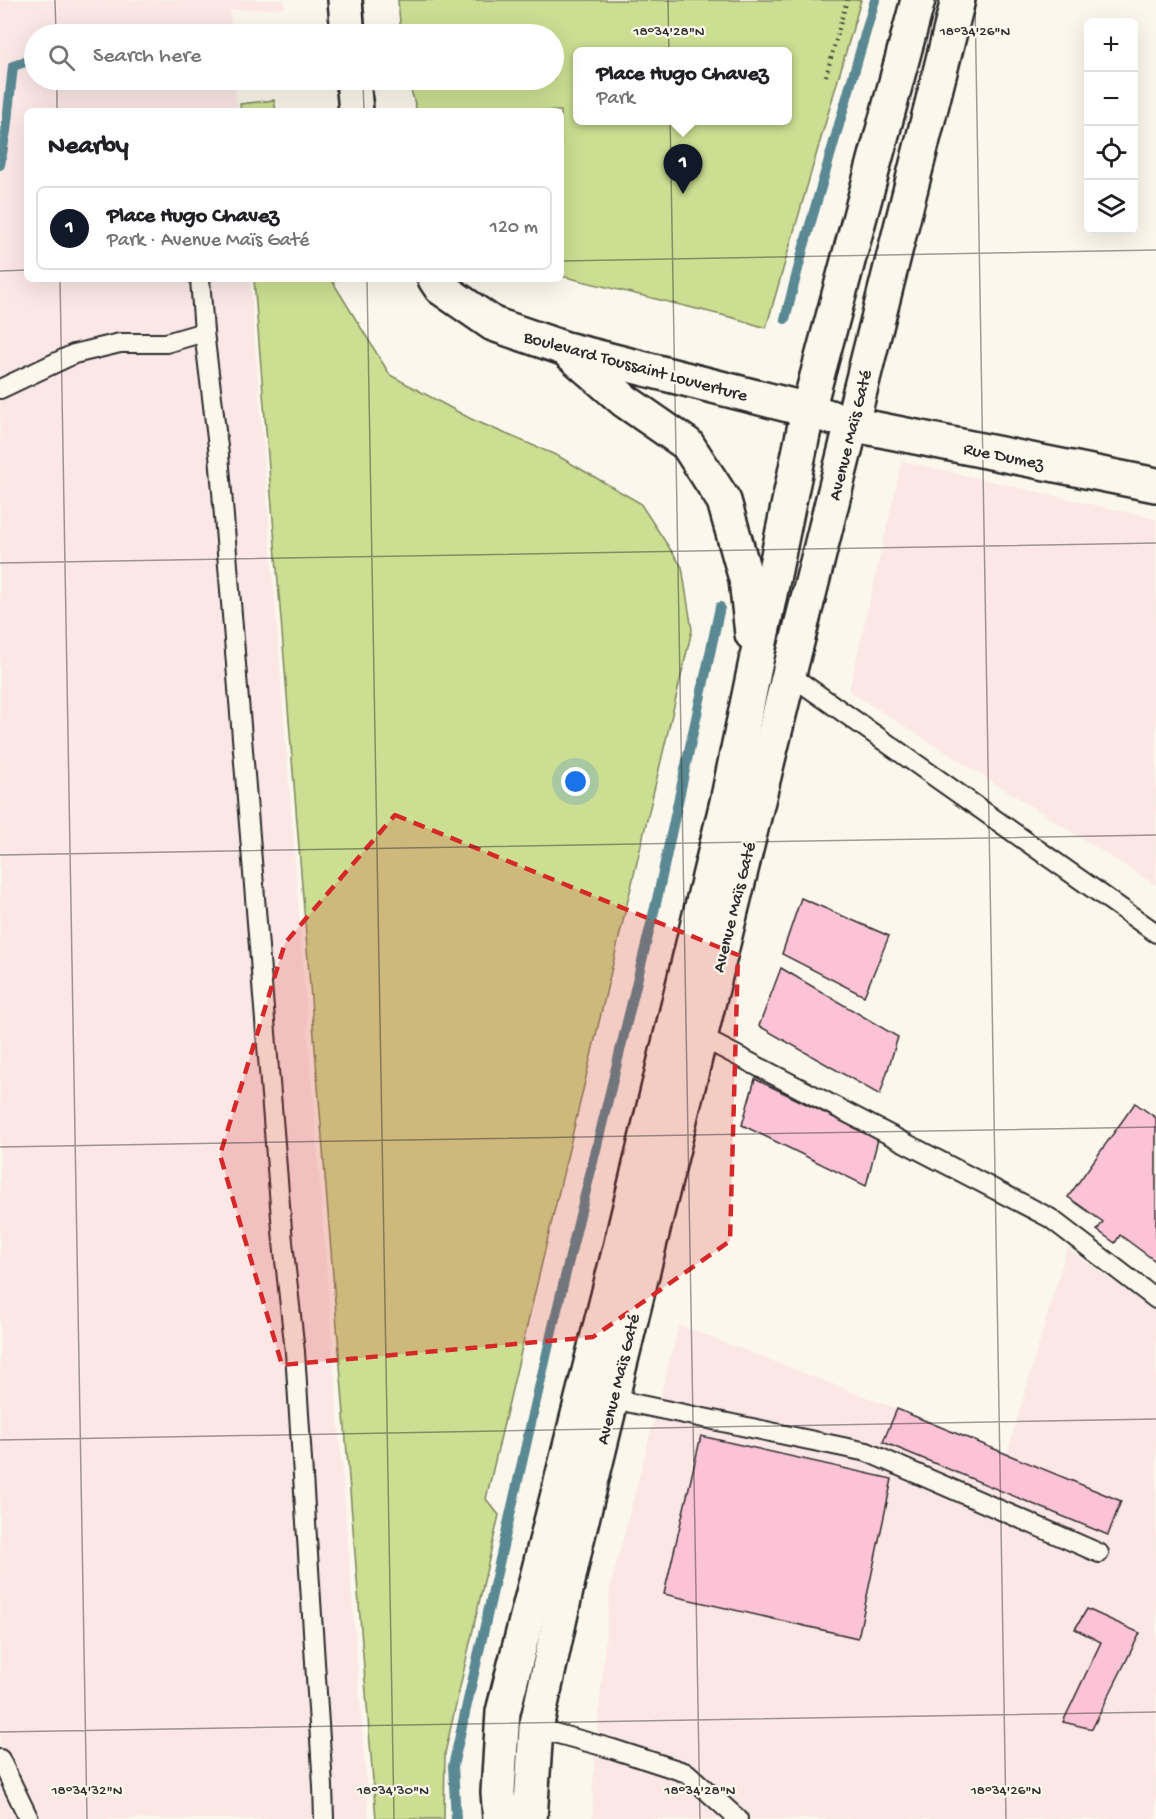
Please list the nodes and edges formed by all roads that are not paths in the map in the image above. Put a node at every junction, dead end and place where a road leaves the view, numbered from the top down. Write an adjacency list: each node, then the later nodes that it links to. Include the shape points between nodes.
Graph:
1 (345, 0): 4 (main road)
2 (918, 0): 12 (main road, Avenue Maïs Gaté)
3 (958, 0): 13 (main road, Avenue Maïs Gaté)
4 (347, 24)
5 (354, 90): 6 (main road)
6 (356, 108)
7 (200, 282): 9 (lane)
8 (437, 282): 10 (main road, Boulevard Toussaint Louverture, via 493,324)
9 (204, 332): 11 (lane, via 166,343 120,344 74,354); 25 (lane, via 219,455 295,1352)
10 (566, 349): 12 (main road, Boulevard Toussaint Louverture); 15 (main road, via 625,401 687,444 724,501 746,579)
11 (0, 389)
12 (808, 410): 13 (main road, Boulevard Toussaint Louverture); 15 (main road, Avenue Maïs Gaté)
13 (851, 424): 14 (main road, Rue Dumez); 16 (main road, Avenue Maïs Gaté)
14 (1156, 485)
15 (756, 663): 26 (main road, Avenue Maïs Gaté, via 727,802 620,1248 503,1712)
16 (789, 674): 17 (lane); 18 (main road, Avenue Maïs Gaté)
17 (1156, 933)
18 (702, 1037): 19 (lane, via 1050,1218); 20 (main road, Avenue Maïs Gaté)
19 (1156, 1299)
20 (612, 1399): 21 (lane, via 867,1452); 22 (main road, Avenue Maïs Gaté)
21 (1099, 1552)
22 (536, 1728): 27 (main road, Avenue Maïs Gaté); 28 (lane, via 687,1773)
23 (0, 1759): 24 (lane)
24 (29, 1819)
25 (324, 1819)
26 (500, 1819)
27 (530, 1819)
28 (738, 1819)

